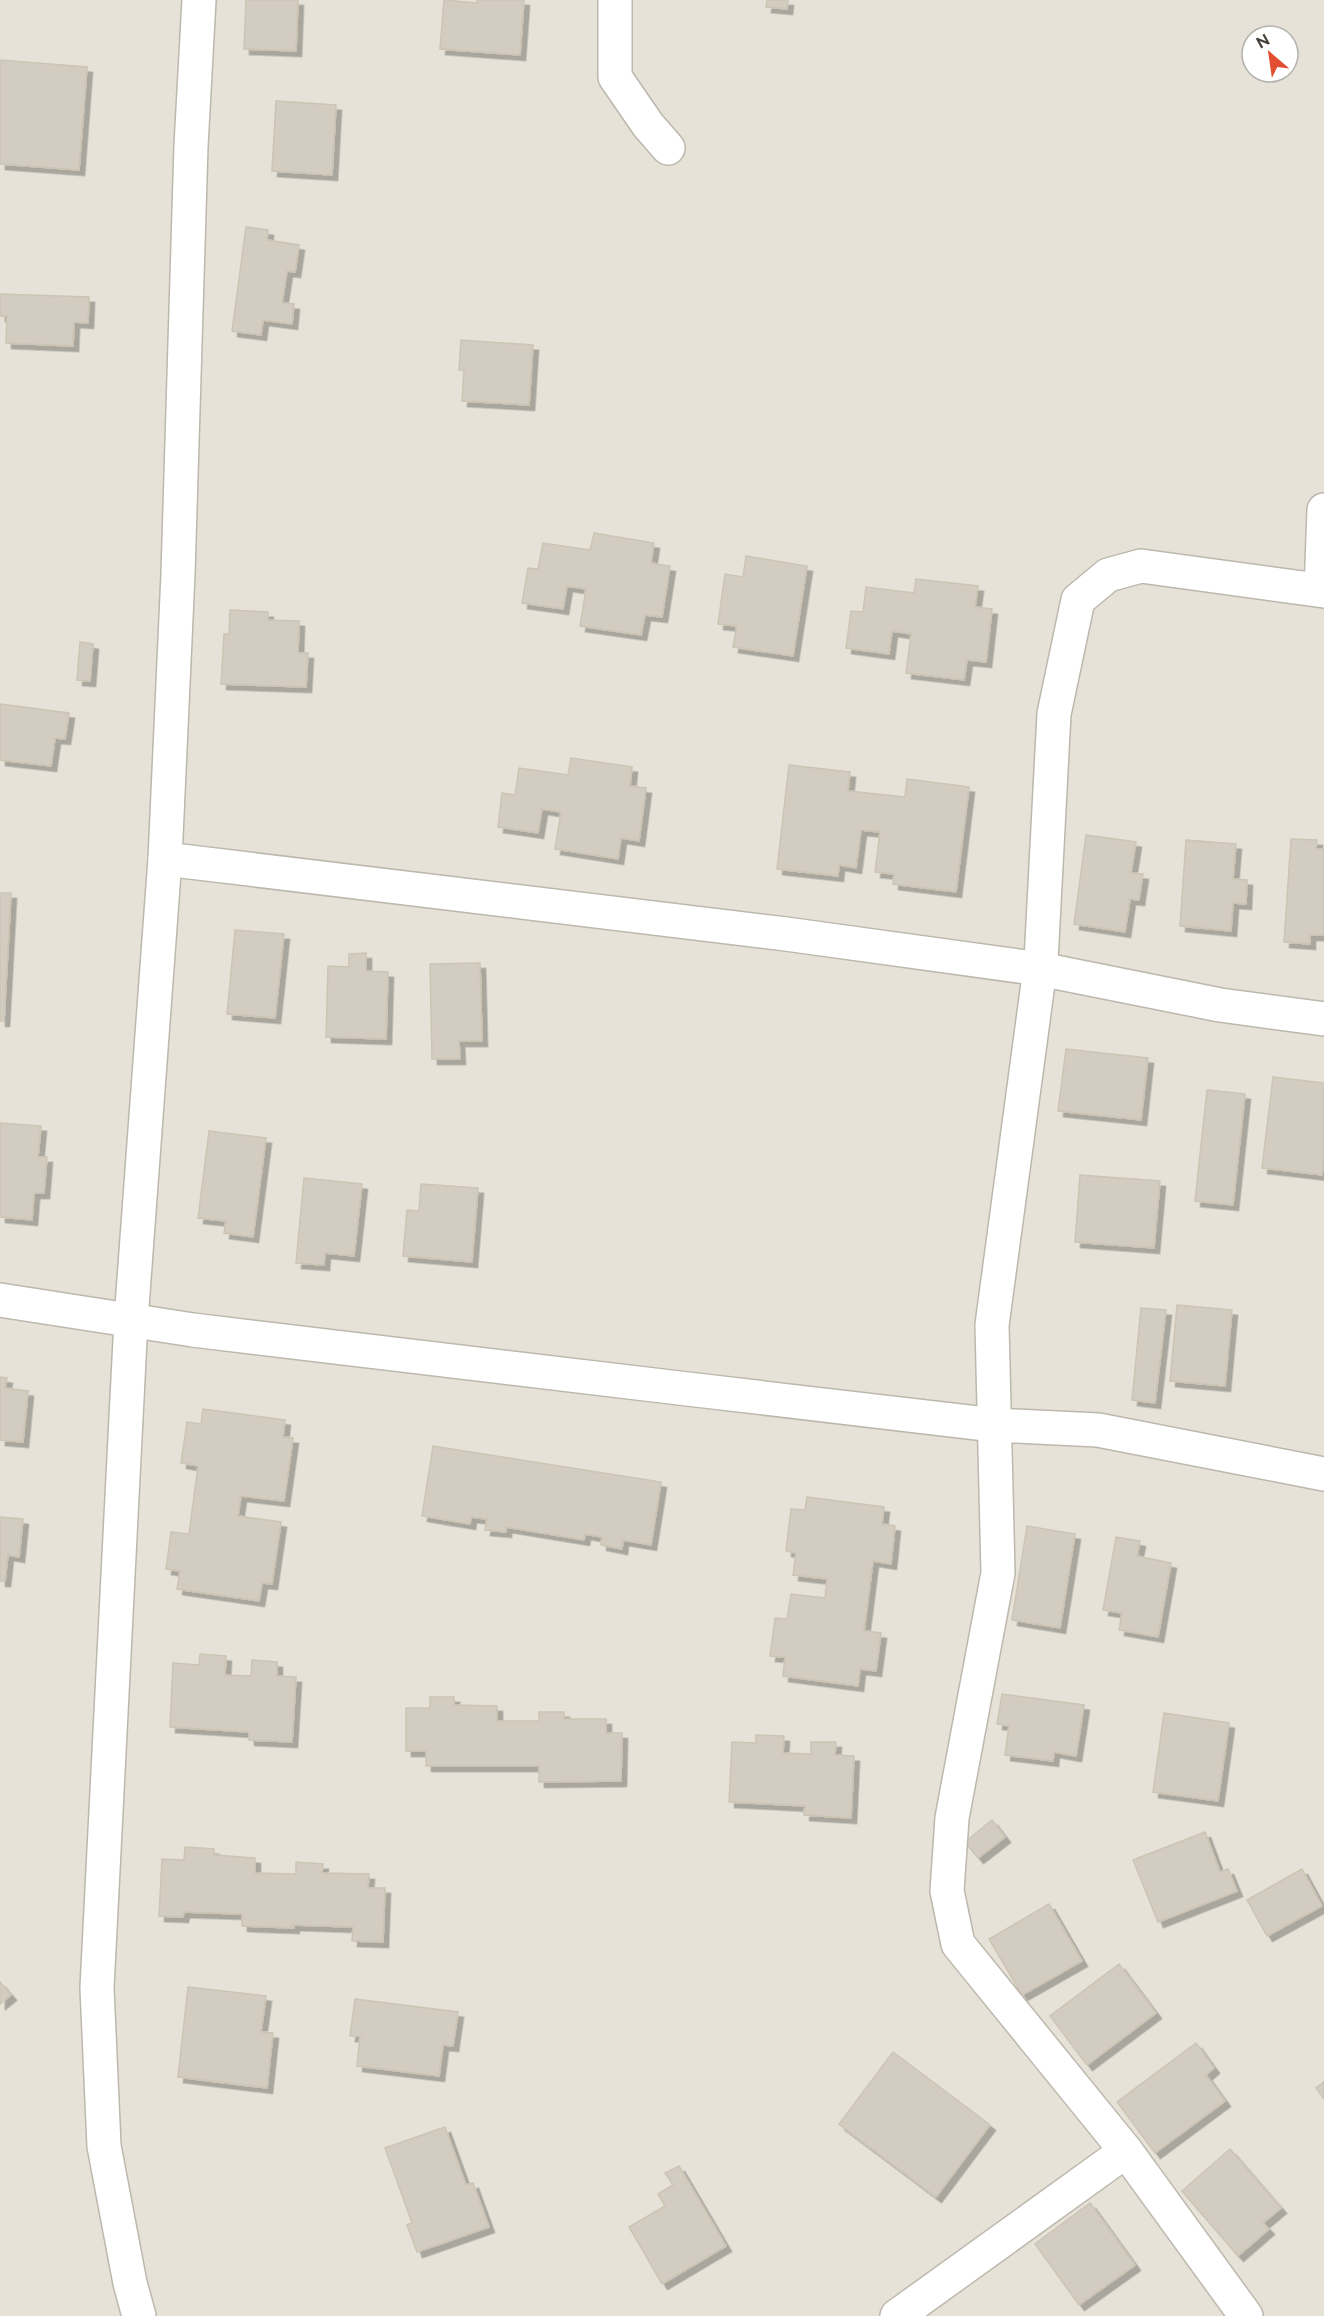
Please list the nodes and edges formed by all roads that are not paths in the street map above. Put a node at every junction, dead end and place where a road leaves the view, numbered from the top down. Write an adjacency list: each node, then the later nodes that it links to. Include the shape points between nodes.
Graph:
1 (199, 0): 6 (street)
2 (615, 0): 3 (street, via 615,77)
3 (668, 148)
4 (1324, 510): 5 (street)
5 (1322, 590): 7 (street, via 1141,566 1108,575 1078,600 1054,714)
6 (165, 859): 7 (street, via 786,934); 10 (street)
7 (1040, 969): 8 (street, via 1220,1005); 11 (street, via 992,1325)
8 (1324, 1019)
9 (0, 1300): 10 (street)
10 (131, 1320): 11 (street); 14 (street, via 97,1989 104,2146)
11 (994, 1425): 12 (street, via 1098,1430); 13 (street, via 998,1573 952,1818 947,1891 958,1944)
12 (1324, 1474)
13 (1126, 2151): 15 (street); 16 (street)
14 (139, 2316)
15 (897, 2316)
16 (1246, 2316)

